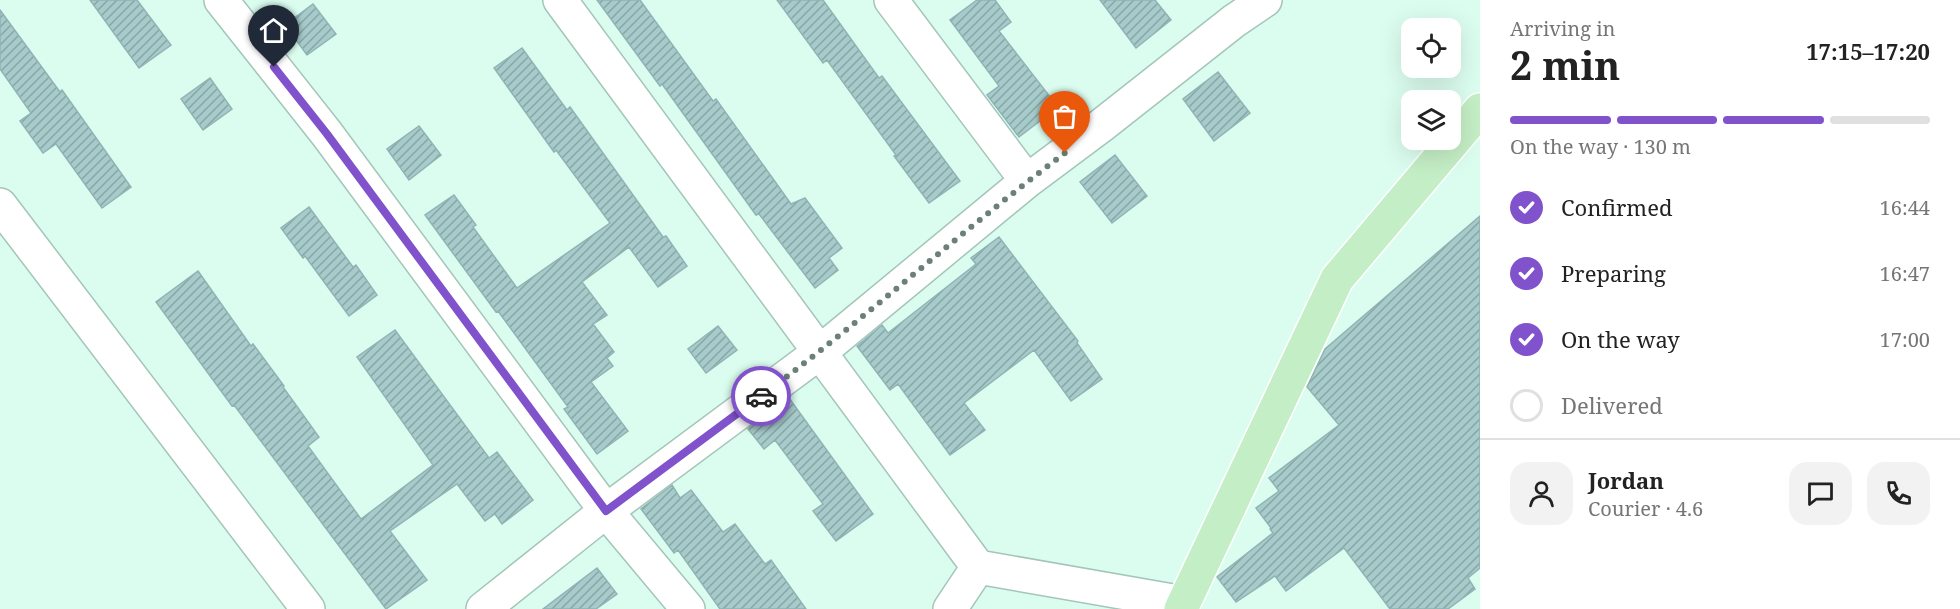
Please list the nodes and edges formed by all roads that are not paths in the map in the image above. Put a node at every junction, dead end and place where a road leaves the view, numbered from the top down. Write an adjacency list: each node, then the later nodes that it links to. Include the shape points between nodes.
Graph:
1 (220, 0): 10 (street, via 327,134)
2 (560, 0): 9 (street)
3 (891, 0): 7 (street)
4 (1265, 0): 5 (street)
5 (1226, 10): 7 (street, via 1102,125)
6 (1480, 111): 12 (main road, via 1337,279)
7 (1027, 181): 9 (street)
8 (0, 205): 13 (street)
9 (820, 352): 10 (street); 11 (street)
10 (606, 511): 14 (street); 15 (street)
11 (978, 567): 12 (street); 16 (street)
12 (1182, 606)
13 (308, 609)
14 (483, 609)
15 (688, 609)
16 (950, 609)

